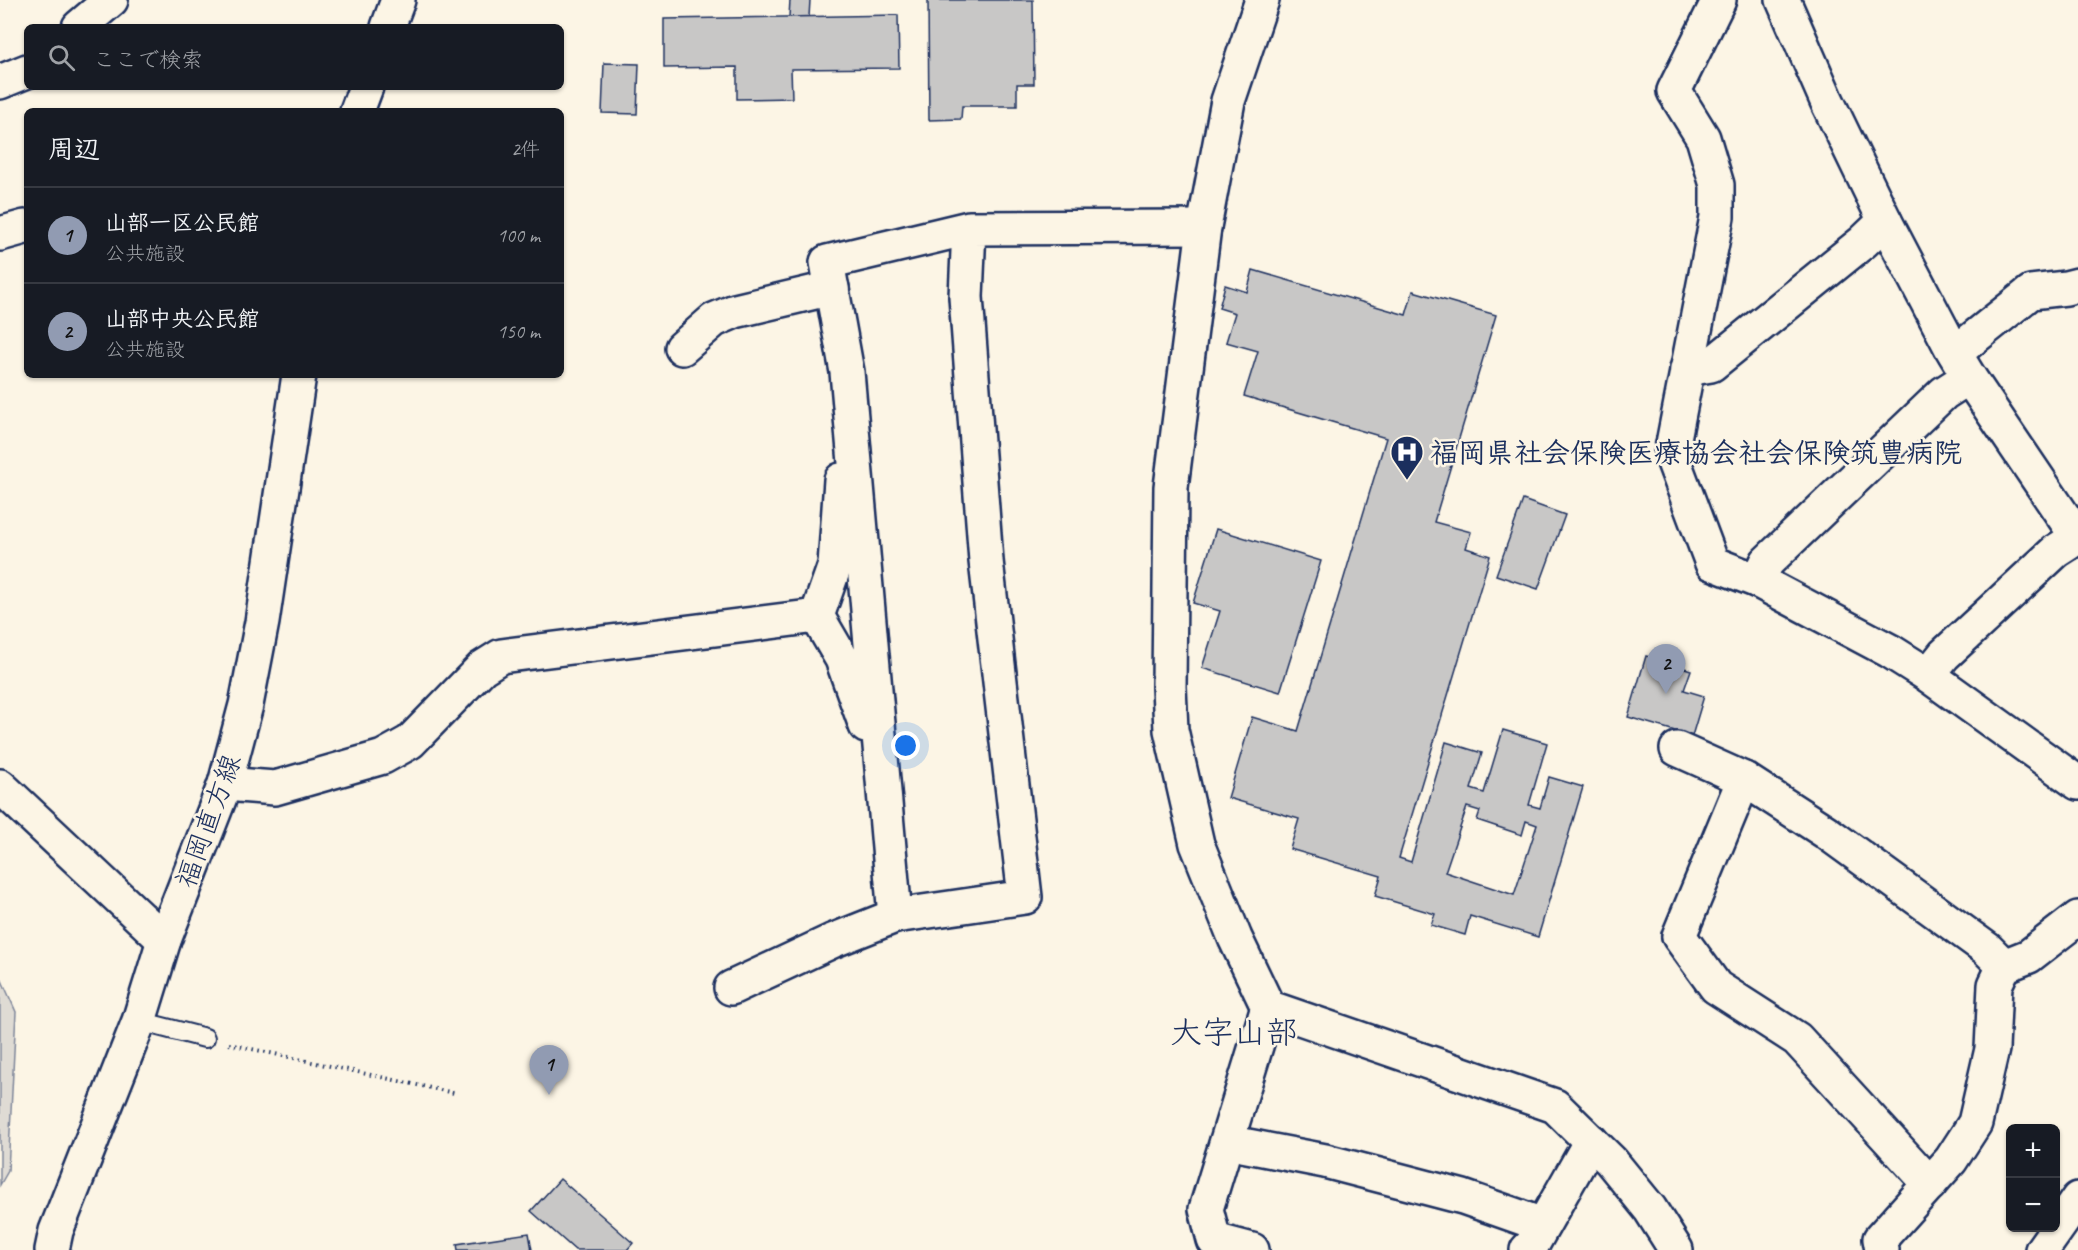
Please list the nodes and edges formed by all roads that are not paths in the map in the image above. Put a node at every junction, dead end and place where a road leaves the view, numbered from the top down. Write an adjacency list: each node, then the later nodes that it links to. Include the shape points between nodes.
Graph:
1 (111, 0): 6 (street)
2 (398, 0): 7 (street)
3 (1262, 0): 13 (street, via 1228,101)
4 (1719, 0): 19 (street, via 1674,91 1703,138 1717,185 1717,217)
5 (1783, 0): 12 (street)
6 (83, 24)
7 (389, 24)
8 (24, 72): 9 (street)
9 (0, 82)
10 (365, 90): 11 (street)
11 (358, 108)
12 (1885, 221): 18 (street); 19 (street, via 1711,365)
13 (1204, 226): 14 (street); 37 (street, via 1171,487 1171,730 1197,844)
14 (969, 228): 16 (street, via 827,262); 32 (street, via 966,297 986,561 1025,897)
15 (2078, 285): 18 (street, via 2031,292)
16 (832, 288): 17 (street, via 735,311 714,320); 21 (street, via 847,372)
17 (682, 348)
18 (1962, 365): 22 (street); 23 (street, via 1944,393 1767,562)
19 (1687, 369): 23 (street, via 1671,454 1712,563)
20 (299, 378): 29 (street, 福岡直方線, via 262,622)
21 (855, 453): 24 (street, via 841,482 835,566); 31 (street)
22 (2078, 538): 25 (street, via 2047,559 1944,655)
23 (1758, 581): 25 (street)
24 (817, 616): 29 (street, via 501,656 482,668 410,742 383,757 275,788); 31 (street, via 842,659 864,715)
25 (1928, 675): 28 (street)
26 (1677, 749): 27 (street)
27 (1744, 779): 35 (street, via 1826,832 1987,949); 42 (street, via 1679,936 1716,987 1797,1039)
28 (2078, 783)
29 (225, 784): 34 (street, 福岡直方線)
30 (0, 786): 34 (street)
31 (884, 795): 32 (street)
32 (895, 916): 36 (street)
33 (2078, 918): 35 (street, via 2029,956)
34 (164, 940): 38 (street, 福岡直方線)
35 (2004, 966): 42 (street, via 1995,985 1992,1048 1975,1123)
36 (731, 988)
37 (1268, 1007): 40 (street, via 1555,1106); 41 (street)
38 (140, 1021): 39 (lane); 45 (street, 福岡直方線)
39 (205, 1038)
40 (1591, 1141): 44 (street); 47 (street, via 1650,1209)
41 (1227, 1142): 44 (street, via 1324,1161 1463,1197); 46 (street, via 1206,1209 1214,1240)
42 (1930, 1184): 48 (street, via 1880,1239)
43 (2078, 1200): 49 (street)
44 (1535, 1237)
45 (51, 1250)
46 (1252, 1250)
47 (1676, 1250)
48 (1882, 1250)
49 (2042, 1250)

